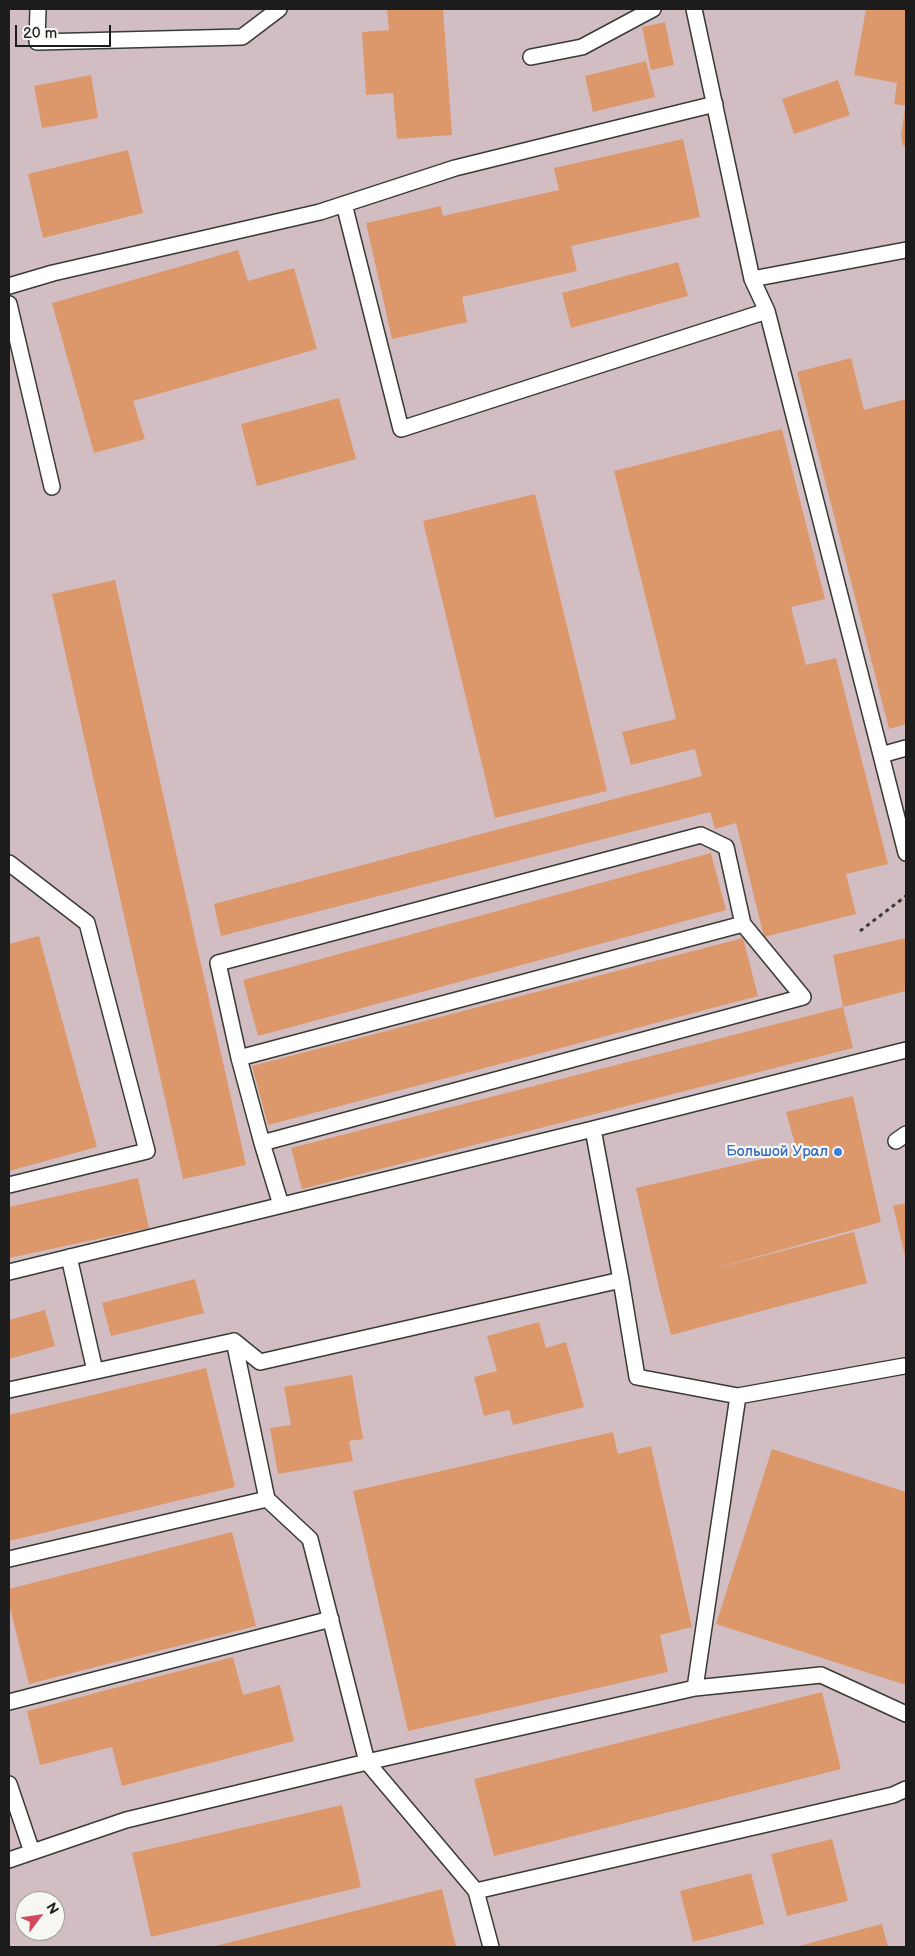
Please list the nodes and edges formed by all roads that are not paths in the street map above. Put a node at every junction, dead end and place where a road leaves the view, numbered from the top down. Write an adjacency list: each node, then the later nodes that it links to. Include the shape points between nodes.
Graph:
1 (38, 9): 2 (lane, via 38,42 242,37)
2 (279, 9)
3 (653, 9): 5 (lane, via 582,47)
4 (694, 9): 6 (lane)
5 (531, 56)
6 (715, 104): 7 (lane, via 455,168); 9 (lane)
7 (344, 204): 10 (lane); 12 (lane, via 401,429)
8 (906, 250): 9 (lane)
9 (752, 279): 12 (lane)
10 (9, 286)
11 (9, 304): 13 (lane)
12 (767, 311): 15 (lane)
13 (52, 487)
14 (906, 748): 15 (lane)
15 (881, 755): 16 (lane)
16 (906, 853)
17 (9, 863): 23 (lane, via 87,923 147,1151)
18 (744, 924): 20 (lane); 20 (lane, via 726,847 701,835 218,963); 22 (lane, via 804,997)
19 (906, 1050): 21 (lane)
20 (239, 1058): 22 (lane)
21 (593, 1130): 24 (lane); 27 (lane)
22 (262, 1143): 24 (lane)
23 (9, 1185)
24 (281, 1205): 25 (lane)
25 (69, 1257): 26 (lane); 30 (lane)
26 (9, 1272)
27 (621, 1280): 28 (lane, via 260,1362); 32 (lane, via 637,1377)
28 (234, 1341): 30 (lane); 33 (lane)
29 (904, 1366): 32 (lane)
30 (95, 1371): 31 (lane)
31 (9, 1390)
32 (738, 1396): 36 (lane)
33 (267, 1499): 34 (lane); 35 (lane, via 310,1539)
34 (9, 1559)
35 (331, 1619): 37 (lane); 39 (lane)
36 (695, 1688): 38 (lane, via 820,1675); 39 (lane)
37 (9, 1702)
38 (906, 1714)
39 (367, 1762): 42 (lane, via 126,1820); 44 (lane)
40 (9, 1784): 42 (lane)
41 (906, 1789): 44 (lane, via 893,1795)
42 (32, 1852): 43 (lane)
43 (9, 1860)
44 (476, 1891): 45 (lane)
45 (491, 1947)

